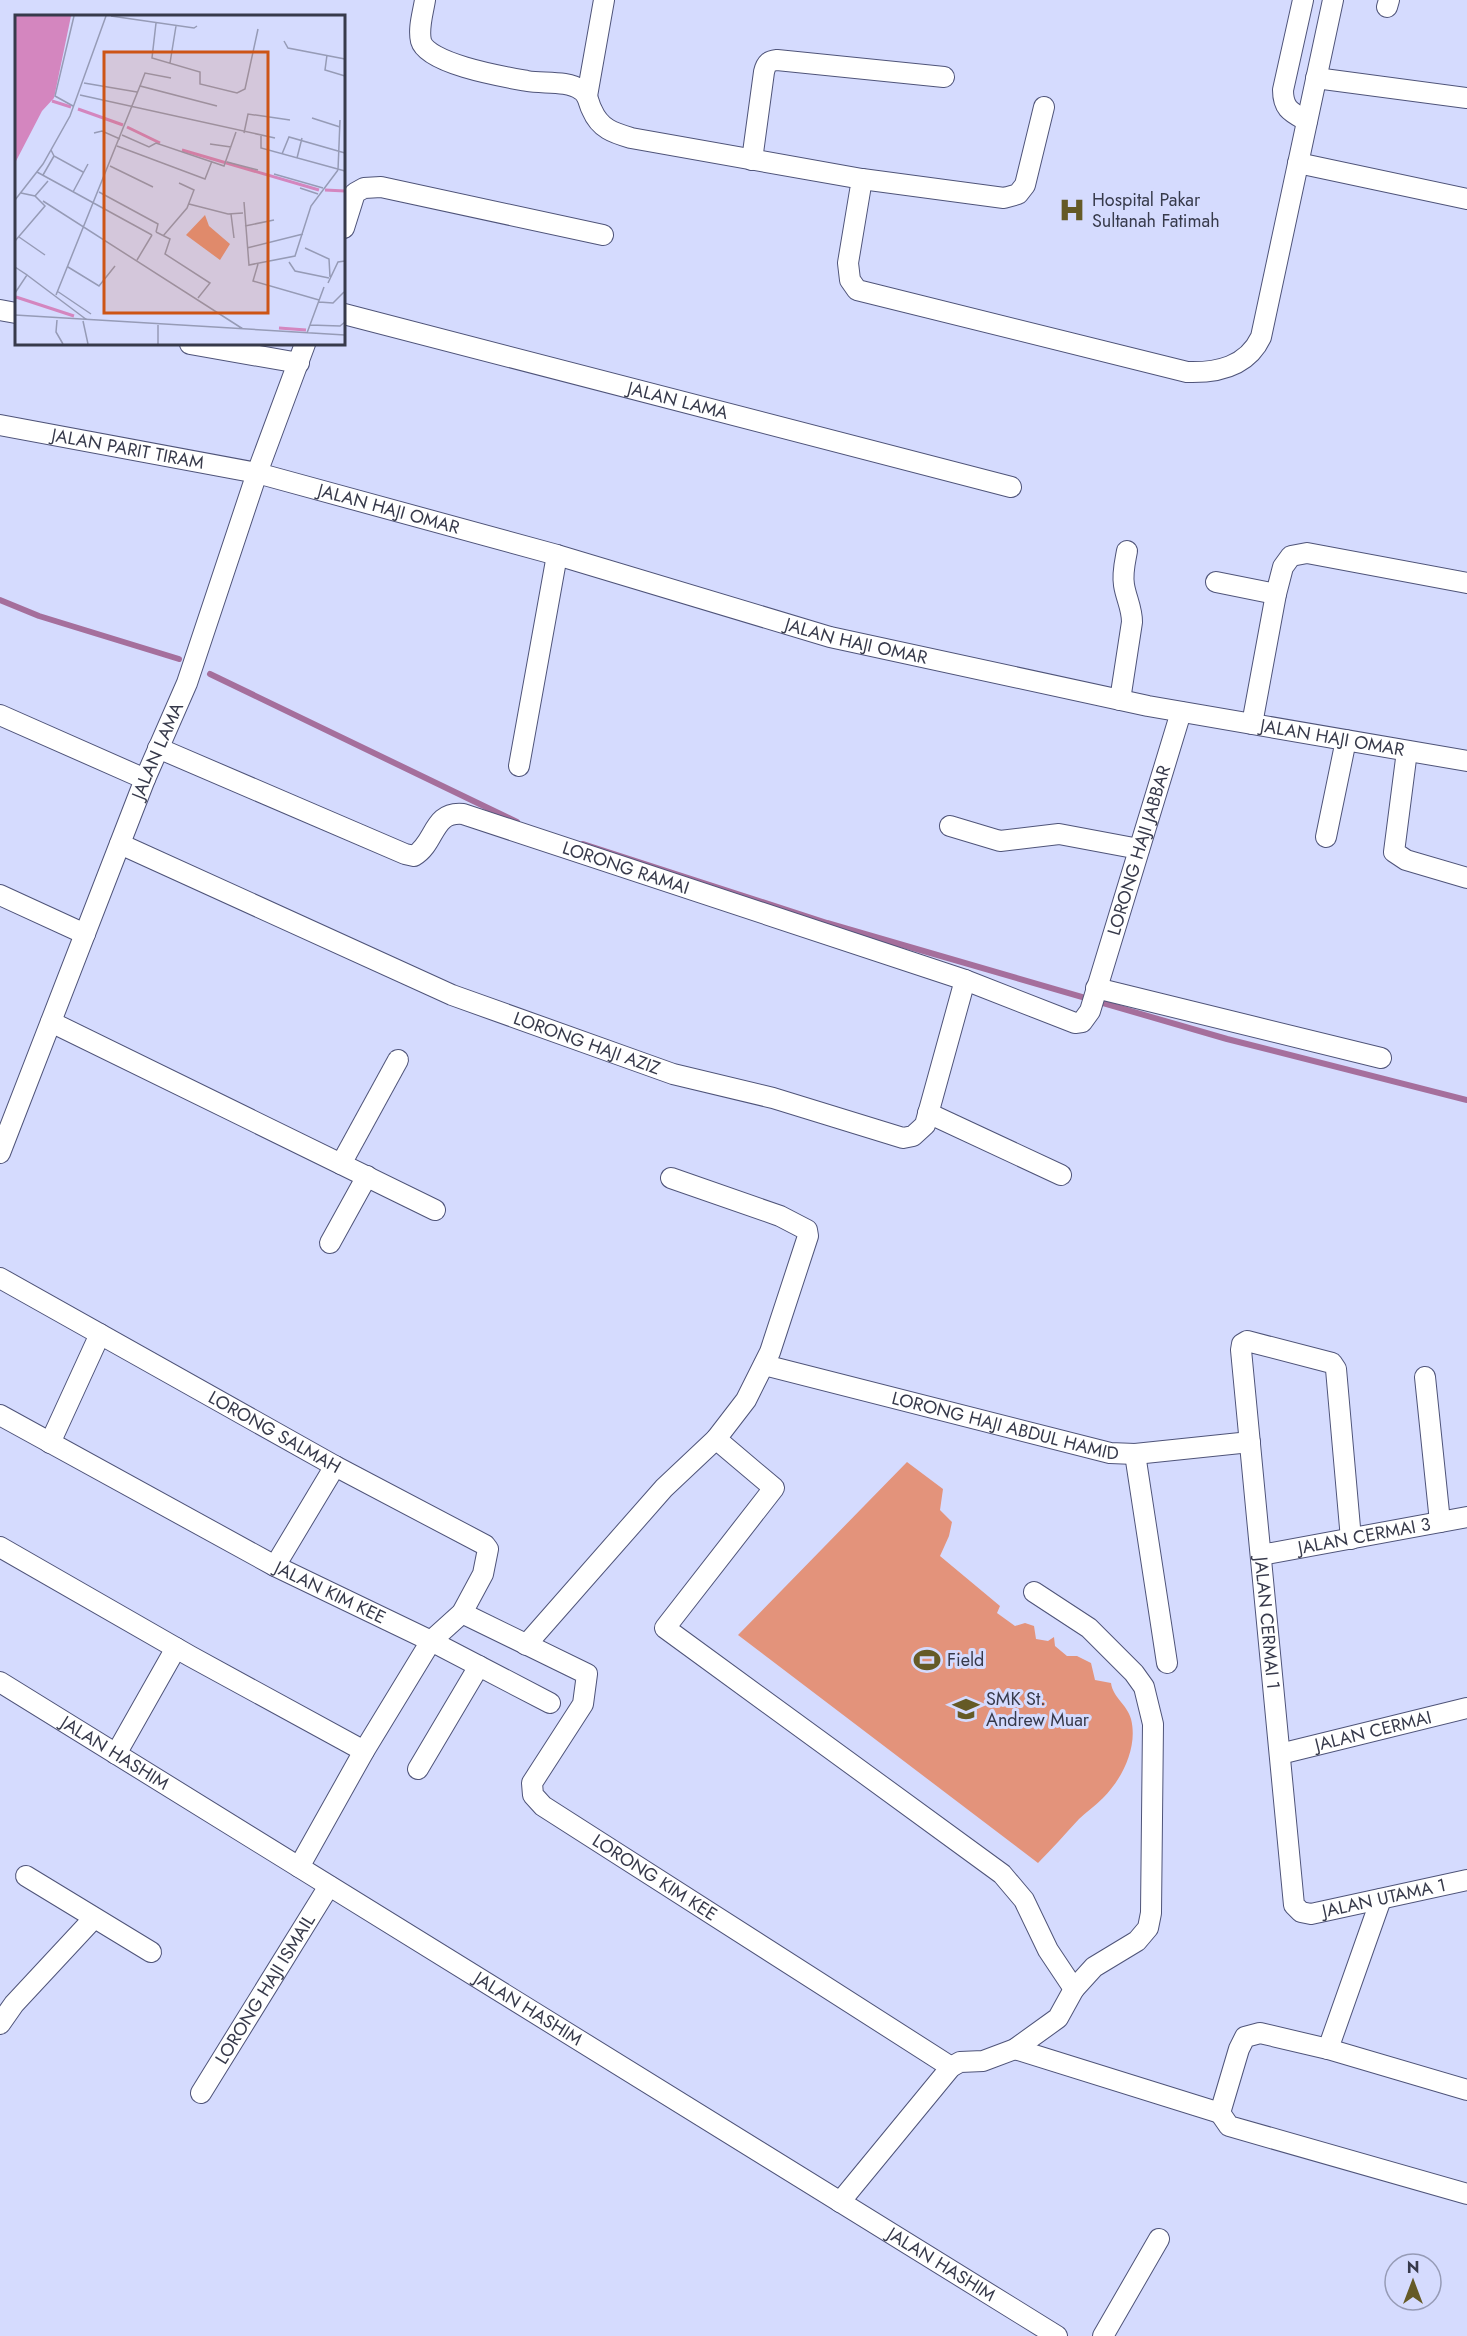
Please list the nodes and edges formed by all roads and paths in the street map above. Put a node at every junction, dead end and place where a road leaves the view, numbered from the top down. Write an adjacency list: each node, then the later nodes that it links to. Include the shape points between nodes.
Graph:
1 (425, 0): 7 (street, via 421,42 428,52 444,61 527,81 572,86)
2 (604, 0): 7 (street)
3 (1303, 0): 10 (street, via 1283,101 1290,112)
4 (1333, 0): 6 (street)
5 (944, 77): 11 (street, via 770,61 762,79)
6 (1316, 78): 8 (street); 10 (street)
7 (588, 96): 11 (street, via 592,111 609,131)
8 (1467, 98)
9 (1044, 107): 13 (street, via 1025,185 1018,194 1004,198)
10 (1307, 121): 12 (street)
11 (752, 160): 13 (street)
12 (1298, 163): 13 (street, via 1261,337 1240,361 1225,370 1207,373 1187,372 857,290 850,280 848,263); 14 (street)
13 (862, 179)
14 (1467, 199)
15 (345, 225): 16 (street, via 355,193 364,188 381,188)
16 (603, 235)
17 (0, 310): 18 (street)
18 (15, 313)
19 (345, 314): 25 (street, JALAN LAMA)
20 (196, 345): 22 (street)
21 (305, 345): 22 (street, JALAN LAMA)
22 (298, 363): 24 (street, JALAN LAMA)
23 (0, 425): 24 (street, JALAN PARIT TIRAM)
24 (257, 473): 27 (street, JALAN HAJI OMAR); 36 (street, JALAN LAMA, via 187,683)
25 (1011, 487)
26 (1127, 551): 31 (street, via 1123,571 1132,622)
27 (557, 555): 31 (street, JALAN HAJI OMAR, via 830,637); 39 (street)
28 (1216, 582): 30 (street)
29 (1467, 583): 30 (street, via 1307,553 1291,556 1282,567)
30 (1276, 594): 34 (street)
31 (1120, 700): 32 (street, JALAN HAJI OMAR)
32 (1181, 712): 34 (street, JALAN HAJI OMAR); 44 (street, LORONG HAJI JABBAR)
33 (0, 715): 40 (street)
34 (1252, 724): 35 (street, JALAN HAJI OMAR)
35 (1346, 740): 37 (street, JALAN HAJI OMAR); 42 (street)
36 (158, 748): 40 (street, JALAN LAMA); 48 (street, LORONG RAMAI, via 405,854 414,856 421,852 443,818 451,813 463,814)
37 (1407, 751): 38 (street, JALAN HAJI OMAR); 45 (street, via 1394,852 1406,860)
38 (1467, 761)
39 (519, 766)
40 (145, 779): 43 (street, JALAN LAMA)
41 (950, 826): 44 (street, via 1000,841 1059,834)
42 (1326, 837)
43 (120, 844): 47 (street, JALAN LAMA); 53 (street, LORONG HAJI AZIZ, via 452,995 672,1074 773,1098 903,1138 920,1131)
44 (1139, 849): 49 (street, LORONG HAJI JABBAR)
45 (1467, 878)
46 (0, 895): 47 (street)
47 (85, 934): 50 (street, JALAN LAMA)
48 (965, 980): 49 (street, LORONG RAMAI, via 1075,1023 1082,1022); 53 (street, LORONG HAJI AZIZ)
49 (1093, 999): 51 (street)
50 (51, 1022): 54 (street, JALAN LAMA); 55 (street)
51 (1381, 1058)
52 (398, 1060): 55 (street)
53 (928, 1113): 56 (street)
54 (0, 1153)
55 (341, 1164): 57 (street)
56 (1061, 1175)
57 (367, 1176): 59 (street); 60 (street)
58 (671, 1178): 63 (street, via 780,1216 808,1233)
59 (435, 1209)
60 (330, 1243)
61 (0, 1278): 62 (street, LORONG SALMAH)
62 (100, 1334): 68 (street); 70 (street, LORONG SALMAH)
63 (764, 1365): 66 (street, via 746,1400); 69 (street, LORONG HAJI ABDUL HAMID, via 1095,1449)
64 (1425, 1377): 72 (street)
65 (0, 1415): 68 (street, JALAN KIM KEE)
66 (716, 1439): 80 (street, via 664,1488); 99 (street, via 774,1488 665,1628 1002,1874 1024,1900 1048,1950)
67 (1250, 1442): 69 (street, LORONG HAJI ABDUL HAMID); 73 (street, JALAN CERMAI 1, via 1242,1344 1254,1342 1332,1363 1336,1369); 75 (street, JALAN CERMAI 1)
68 (50, 1443): 76 (street, JALAN KIM KEE)
69 (1135, 1454): 82 (street)
70 (335, 1466): 76 (street); 78 (street, LORONG SALMAH, via 485,1545 489,1553 483,1574)
71 (1467, 1517): 72 (street, JALAN CERMAI 3)
72 (1440, 1522): 73 (street, JALAN CERMAI 3)
73 (1352, 1539): 75 (street, JALAN CERMAI 3)
74 (0, 1547): 81 (street)
75 (1261, 1555): 89 (street, JALAN CERMAI 1)
76 (275, 1566): 79 (street, JALAN KIM KEE)
77 (1034, 1592): 99 (street, via 1089,1628 1134,1673 1144,1687 1153,1724 1148,1928 1137,1941 1094,1967)
78 (462, 1612): 79 (street, LORONG SALMAH); 80 (street)
79 (431, 1641): 83 (street, JALAN KIM KEE); 87 (street)
80 (526, 1645): 103 (street, LORONG KIM KEE, via 586,1674 583,1704 532,1783 533,1795 543,1806)
81 (176, 1648): 87 (street); 88 (street)
82 (1167, 1663)
83 (479, 1666): 85 (street, JALAN KIM KEE); 90 (street)
84 (0, 1682): 88 (street, JALAN HASHIM)
85 (550, 1703)
86 (1467, 1708): 89 (street, JALAN CERMAI)
87 (364, 1751): 91 (street)
88 (116, 1754): 91 (street, JALAN HASHIM)
89 (1280, 1754): 96 (street, JALAN CERMAI 1, via 1294,1905)
90 (418, 1769)
91 (299, 1867): 94 (street, JALAN HASHIM)
92 (26, 1876): 97 (street)
93 (1467, 1880): 95 (street, JALAN UTAMA 1)
94 (329, 1886): 105 (street, LORONG HAJI ISMAIL); 108 (street, JALAN HASHIM)
95 (1381, 1899): 96 (street, JALAN UTAMA 1, via 1311,1914); 102 (street)
96 (1301, 1912)
97 (94, 1918): 98 (street); 100 (street)
98 (152, 1952)
99 (1074, 1989): 101 (street, via 1058,2018)
100 (0, 2024)
101 (1015, 2049): 103 (street); 106 (street)
102 (1328, 2049): 104 (street); 106 (street, via 1260,2033 1245,2037)
103 (951, 2067): 108 (street)
104 (1467, 2090)
105 (201, 2093)
106 (1220, 2113): 107 (street, via 1229,2126)
107 (1467, 2194)
108 (840, 2202): 110 (street, JALAN HASHIM)
109 (1159, 2239): 111 (street)
110 (1057, 2336)
111 (1103, 2336)

